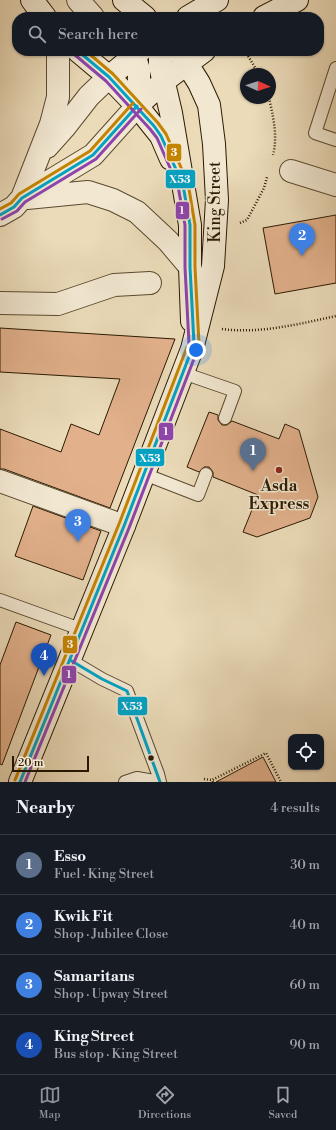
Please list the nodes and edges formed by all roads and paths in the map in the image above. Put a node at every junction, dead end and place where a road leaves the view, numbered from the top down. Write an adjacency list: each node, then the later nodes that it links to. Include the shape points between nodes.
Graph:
1 (32, 0): 6 (street)
2 (78, 0): 7 (street)
3 (124, 0): 8 (street)
4 (217, 0): 9 (street)
5 (297, 0): 10 (street)
6 (41, 12)
7 (89, 12)
8 (140, 12)
9 (197, 12)
10 (274, 12)
11 (58, 56): 25 (street, via 58,97)
12 (84, 56): 20 (street, King Street)
13 (130, 56): 20 (street)
14 (135, 56): 23 (street, via 139,70)
15 (160, 56): 21 (street, King Street)
16 (248, 56): 18 (path)
17 (182, 57): 21 (street); 33 (street, King Street, via 209,105 214,144)
18 (255, 68)
19 (336, 68): 24 (lane, via 315,133)
20 (109, 76): 23 (street, King Street); 25 (street)
21 (164, 81): 23 (street); 29 (street, King Street)
22 (270, 104): 26 (path, via 275,140)
23 (137, 106): 29 (street, King Street, via 161,136); 31 (street, via 93,155)
24 (336, 140)
25 (39, 156): 31 (street)
26 (271, 160)
27 (292, 171): 30 (street)
28 (268, 174): 33 (path, via 264,188 247,220)
29 (183, 185): 34 (street, King Street, via 190,225)
30 (336, 185)
31 (22, 198): 32 (street, via 14,207); 34 (street, via 88,192 114,200 137,212 168,241)
32 (0, 215)
33 (216, 234): 39 (street, King Street, via 213,266)
34 (190, 267): 39 (street, King Street)
35 (150, 283): 36 (street, via 114,285 58,304)
36 (0, 303)
37 (336, 316): 38 (path, via 250,331)
38 (220, 328)
39 (194, 344): 40 (street, King Street)
40 (183, 373): 41 (lane, via 235,391); 42 (street, King Street)
41 (225, 418)
42 (144, 474): 43 (lane, via 198,495); 45 (street, King Street)
43 (206, 474)
44 (0, 481): 45 (street)
45 (124, 526): 47 (street, King Street)
46 (0, 600): 47 (lane)
47 (83, 630): 48 (street, King Street)
48 (70, 660): 51 (street, King Street); 53 (lane, via 127,691)
49 (204, 778): 50 (path)
50 (213, 781): 54 (path, via 266,753)
51 (20, 782)
52 (125, 782): 53 (lane, via 137,778)
53 (160, 782)
54 (281, 782)

